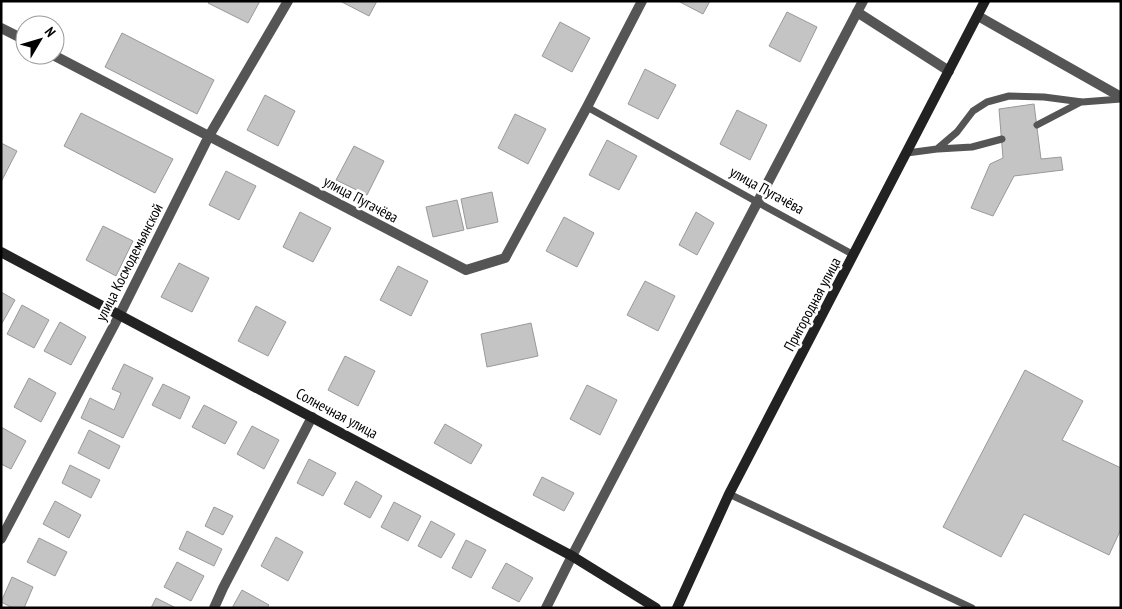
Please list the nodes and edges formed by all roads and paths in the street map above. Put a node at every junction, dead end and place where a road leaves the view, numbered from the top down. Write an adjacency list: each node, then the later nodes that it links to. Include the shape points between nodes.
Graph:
1 (288, 1): 15 (street, улица Космодемьянской)
2 (642, 1): 13 (street, улица Пугачёва)
3 (863, 1): 5 (street)
4 (985, 1): 6 (street, Пригородная улица)
5 (858, 12): 10 (street); 19 (street)
6 (978, 16): 10 (street, Пригородная улица); 11 (street)
7 (1, 28): 8 (street)
8 (15, 35)
9 (65, 61): 15 (street, улица Пугачёва)
10 (949, 71): 18 (street, Пригородная улица)
11 (1121, 98): 12 (lane)
12 (1082, 102): 14 (lane); 17 (lane, via 1009,96 987,102 973,111 957,132)
13 (587, 107): 15 (street, улица Пугачёва, via 505,258 466,270); 19 (lane, улица Пугачёва)
14 (1036, 125)
15 (209, 136): 22 (street, улица Космодемьянской)
16 (1002, 139): 17 (lane, via 972,147)
17 (937, 149): 18 (lane)
18 (907, 153): 21 (street, Пригородная улица)
19 (757, 202): 21 (lane, улица Пугачёва); 26 (street)
20 (1, 252): 22 (street, Солнечная улица)
21 (854, 254): 24 (street, Пригородная улица)
22 (120, 314): 23 (street, Солнечная улица); 25 (street, улица Космодемьянской)
23 (312, 417): 26 (street, Солнечная улица); 27 (street)
24 (729, 494): 30 (street, Пригородная улица); 31 (lane)
25 (1, 539)
26 (572, 556): 28 (street); 29 (street, Солнечная улица)
27 (214, 608)
28 (546, 608)
29 (656, 608)
30 (677, 608)
31 (972, 608)

